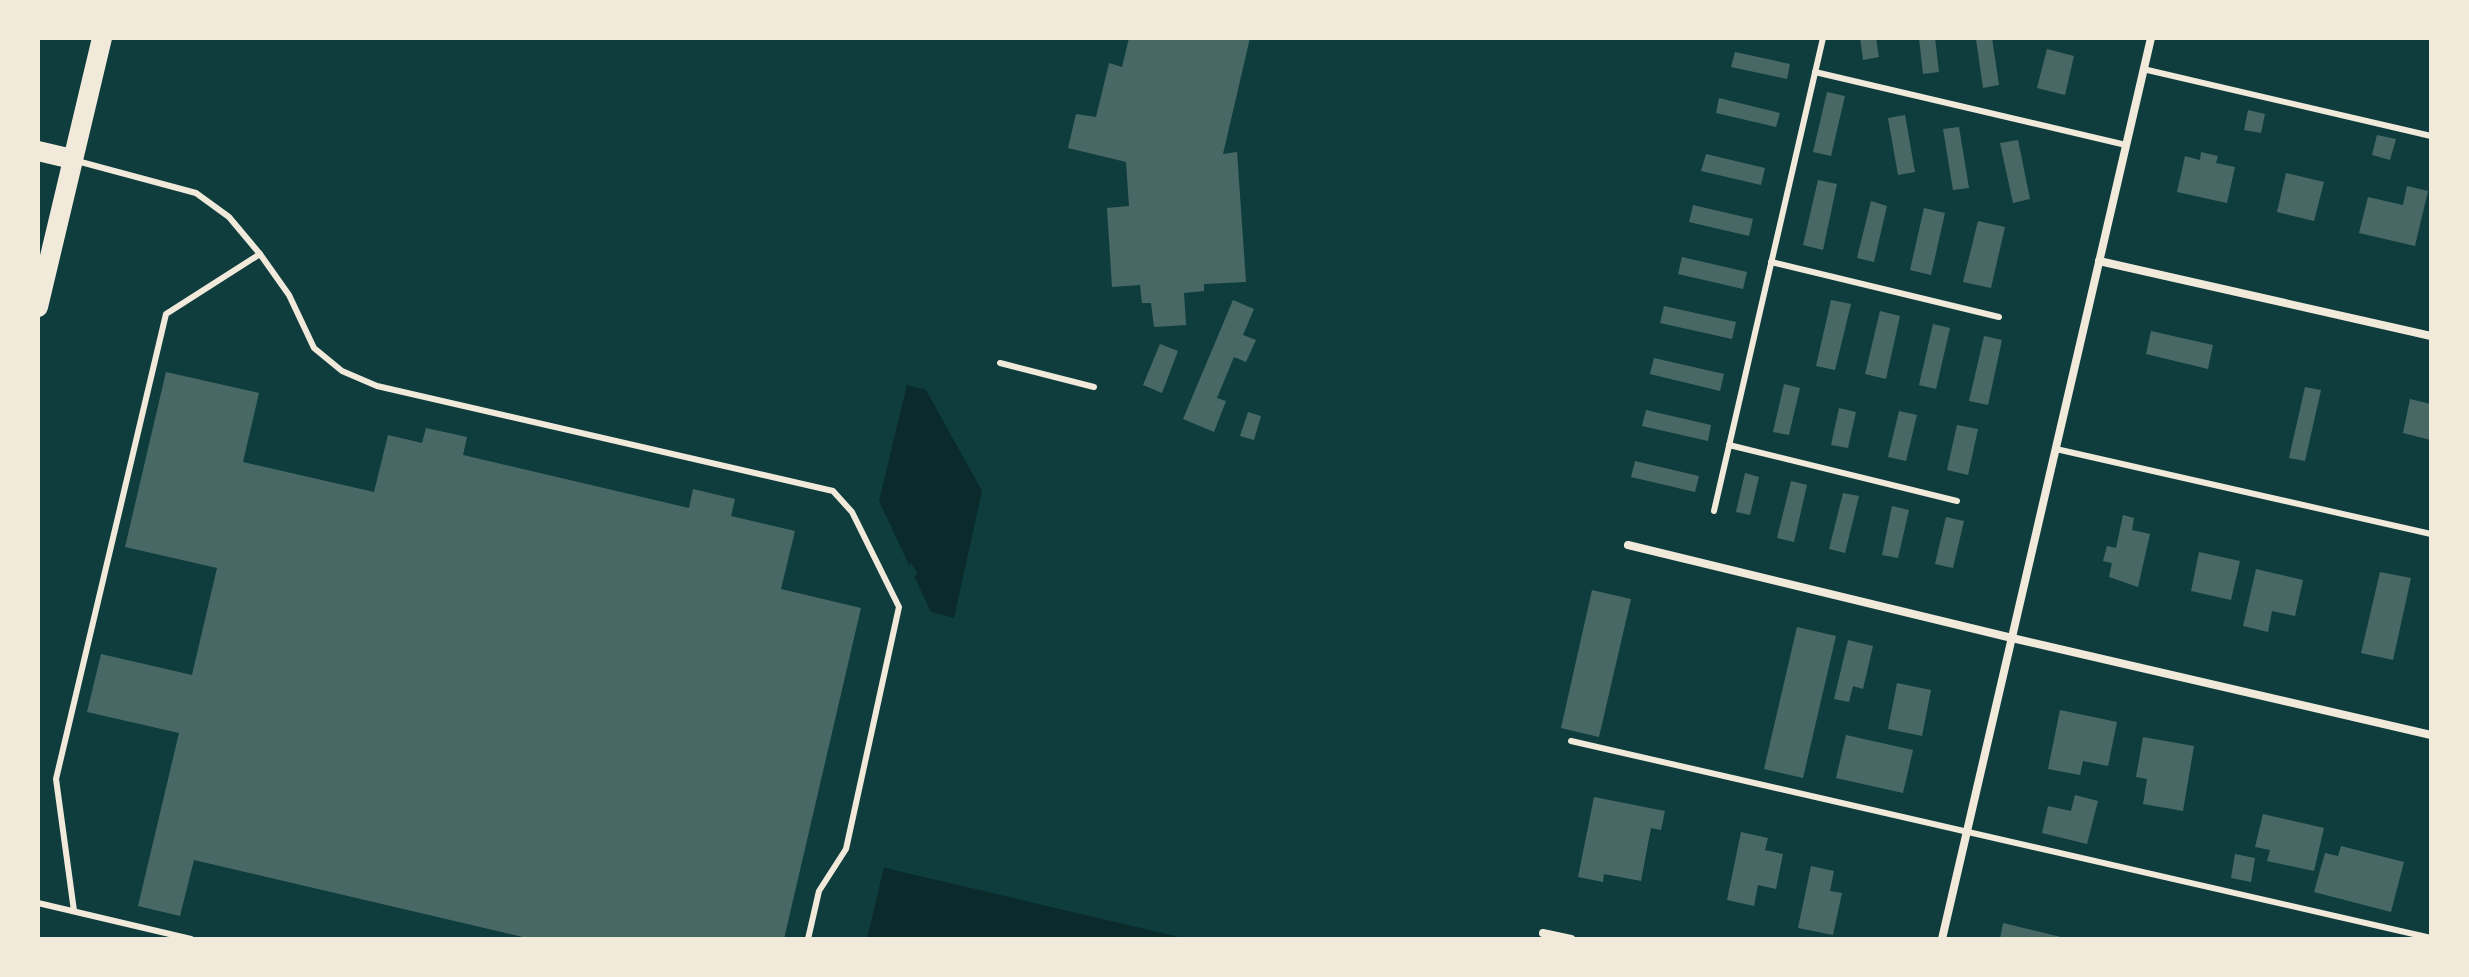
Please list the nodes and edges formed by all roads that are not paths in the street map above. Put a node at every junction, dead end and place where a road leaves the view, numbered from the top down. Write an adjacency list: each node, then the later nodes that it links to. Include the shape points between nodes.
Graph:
1 (102, 38): 9 (main road)
2 (1823, 38): 5 (lane)
3 (2151, 38): 4 (street)
4 (2143, 69): 6 (lane); 7 (street)
5 (1815, 72): 7 (lane); 12 (lane)
6 (2431, 136)
7 (2126, 145): 11 (street)
8 (38, 151): 9 (main road)
9 (72, 159): 10 (lane, via 196,193 229,217); 13 (main road)
10 (260, 254): 29 (lane, via 166,314 56,779); 33 (lane, via 289,295 314,348 342,371 377,386 833,491 852,512 899,607 846,849 819,891)
11 (2099, 261): 15 (street); 19 (street)
12 (1771, 262): 14 (lane); 18 (lane)
13 (38, 307)
14 (1999, 317)
15 (2431, 336)
16 (1000, 363): 17 (lane)
17 (1094, 387)
18 (1729, 445): 20 (lane); 21 (lane)
19 (2056, 449): 22 (lane); 24 (street)
20 (1957, 501)
21 (1714, 511)
22 (2431, 534)
23 (1628, 545): 24 (street)
24 (2012, 638): 25 (street); 27 (street)
25 (2431, 735)
26 (1571, 741): 27 (lane)
27 (1967, 832): 31 (lane); 35 (street)
28 (38, 903): 29 (lane)
29 (74, 911): 32 (lane)
30 (1543, 933): 34 (street)
31 (2431, 938)
32 (191, 939)
33 (808, 939)
34 (1571, 939)
35 (1942, 939)

